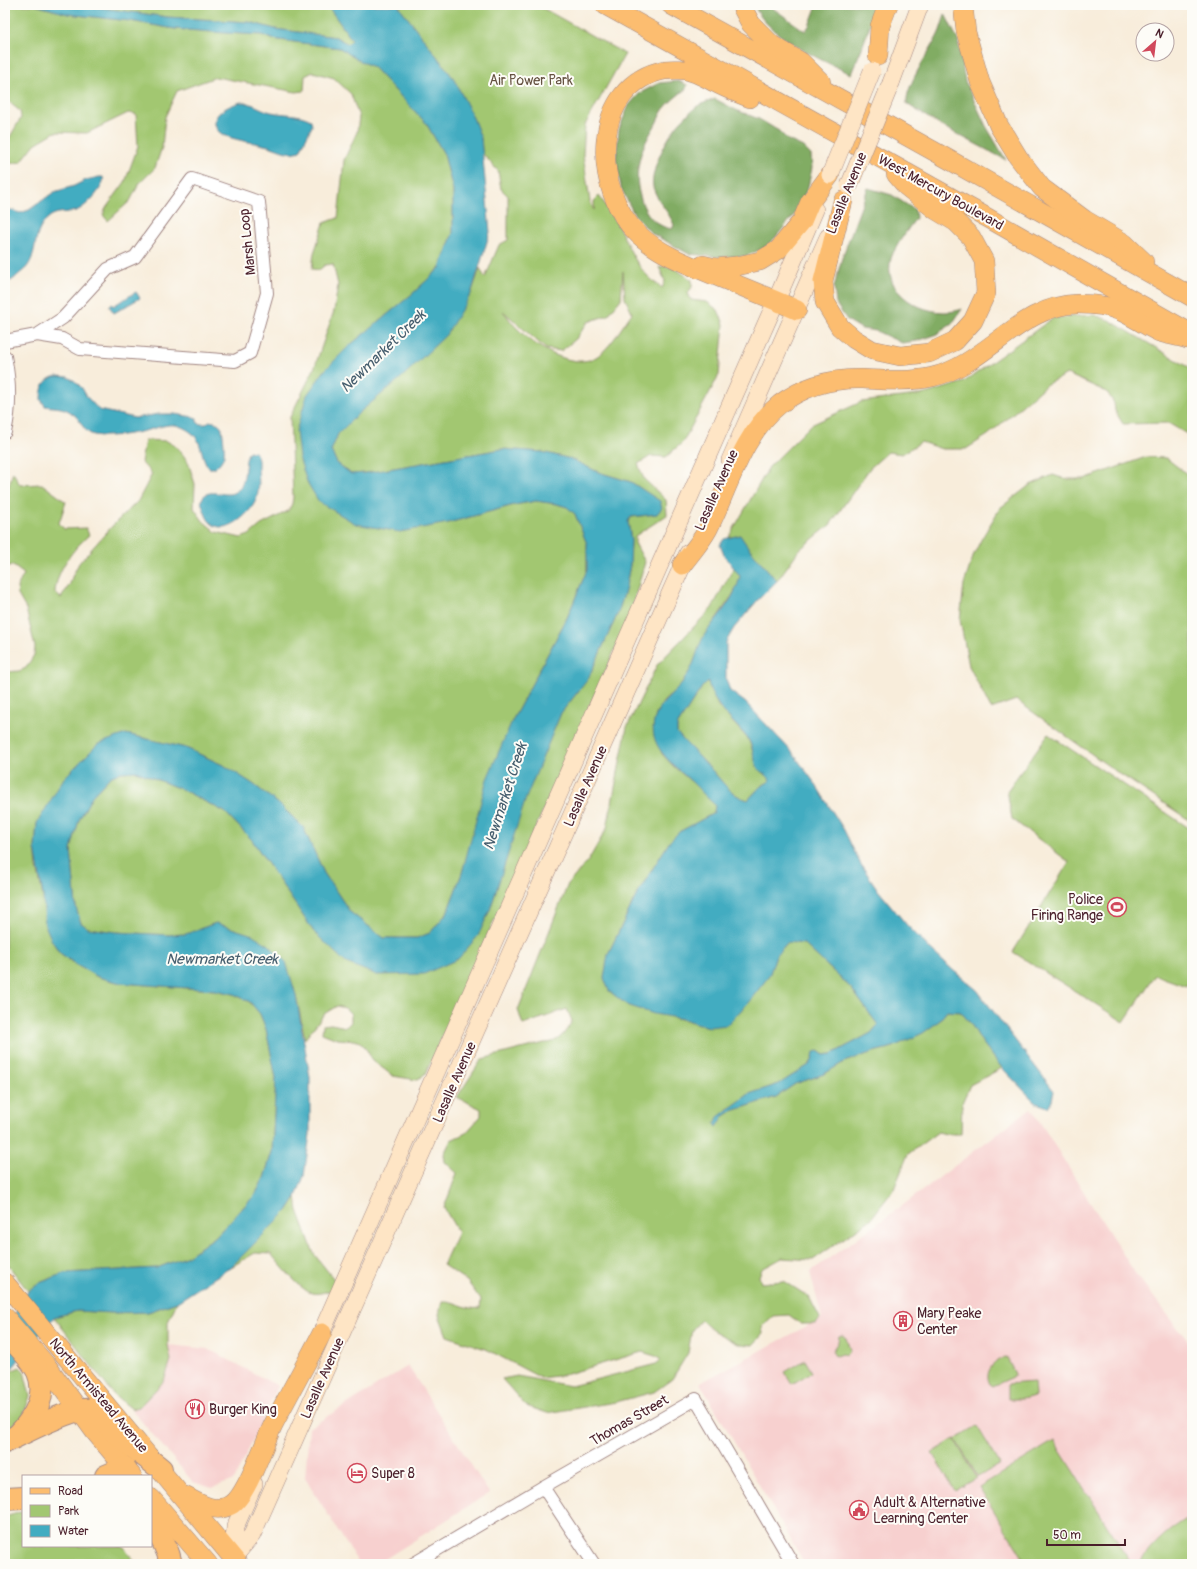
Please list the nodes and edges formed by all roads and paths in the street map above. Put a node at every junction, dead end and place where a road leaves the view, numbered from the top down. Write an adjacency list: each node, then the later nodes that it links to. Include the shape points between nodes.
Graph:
1 (605, 5): 10 (main road, West Mercury Boulevard)
2 (671, 5): 9 (main road)
3 (741, 5): 9 (main road, via 751,24 762,35 801,62)
4 (888, 5): 8 (main road, via 880,26)
5 (897, 5): 8 (main road, Lasalle Avenue)
6 (920, 5): 13 (main road, Lasalle Avenue, bridge)
7 (963, 5): 15 (main road, via 966,32 980,82 999,126 1018,157 1042,188 1085,220 1124,243)
8 (875, 63): 12 (main road, Lasalle Avenue, bridge)
9 (836, 97): 15 (main road)
10 (808, 118): 11 (main road, West Mercury Boulevard); 14 (main road, via 721,86 691,71 666,70 647,76 629,88 613,110 606,132 604,153 613,196 623,216 638,234 659,251)
11 (884, 161): 13 (main road, via 907,188 956,222 971,236 984,261 986,293 973,321 955,341 929,353 900,356 872,350 840,327 825,302 823,281); 19 (main road, West Mercury Boulevard)
12 (830, 175): 14 (main road, via 810,202 802,221 791,236 778,250 760,261 716,268); 17 (main road, Lasalle Avenue)
13 (846, 194): 18 (main road, Lasalle Avenue)
14 (682, 262): 17 (main road)
15 (1165, 282): 16 (main road)
16 (1192, 297)
17 (776, 301): 18 (main road); 29 (main road, Lasalle Avenue)
18 (797, 310): 25 (main road, Lasalle Avenue)
19 (1192, 334)
20 (37, 335): 20 (street, Marsh Loop, via 63,318 108,269 135,257 192,179 259,202 267,294 250,353 235,361 80,349 62,339); 22 (street, Marsh Loop)
21 (1192, 340): 25 (main road, via 1159,332 1119,310 1075,304 1044,312 952,371 908,380 839,380 816,384 780,404 748,441 707,530)
22 (5, 341)
23 (5, 356): 24 (street, via 9,382)
24 (5, 432)
25 (682, 565): 41 (main road, Lasalle Avenue, via 252,1535)
26 (9, 1287): 33 (main road, North Armistead Avenue)
27 (5, 1316): 30 (main road, North Armistead Avenue)
28 (5, 1331): 30 (highway)
29 (322, 1333): 36 (main road, via 272,1426 248,1482 237,1500 227,1507 214,1508); 41 (main road, Lasalle Avenue, via 235,1527)
30 (32, 1356): 31 (main road, North Armistead Avenue); 32 (highway, via 40,1381 40,1401 30,1422)
31 (78, 1410): 32 (highway); 33 (highway, via 86,1409 98,1414); 34 (main road, North Armistead Avenue)
32 (11, 1439)
33 (161, 1470): 36 (main road, North Armistead Avenue)
34 (121, 1473)
35 (543, 1487): 44 (street, Thomas Street); 45 (street); 46 (street, Thomas Street, via 696,1399)
36 (179, 1492): 41 (main road, North Armistead Avenue)
37 (22, 1498): 38 (highway)
38 (5, 1499)
39 (152, 1499): 43 (main road)
40 (152, 1525): 42 (highway, via 165,1545)
41 (233, 1562)
42 (171, 1564)
43 (208, 1564)
44 (413, 1564)
45 (594, 1564)
46 (793, 1564)

